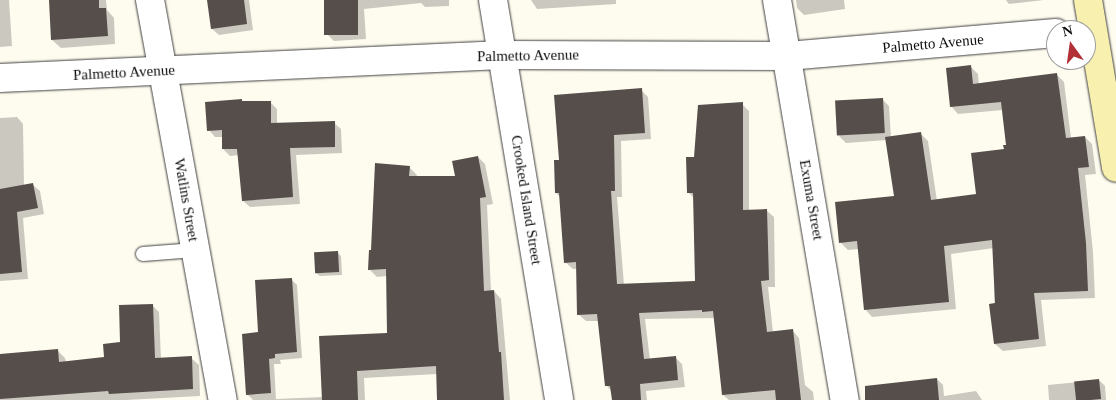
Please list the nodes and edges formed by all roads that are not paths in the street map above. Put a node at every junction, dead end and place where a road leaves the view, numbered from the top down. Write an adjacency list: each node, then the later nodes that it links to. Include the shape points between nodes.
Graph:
1 (150, 0): 10 (street, Watlins Street)
2 (494, 0): 7 (street, Crooked Island Street)
3 (777, 0): 8 (street, Exuma Street)
4 (1088, 0): 5 (main road)
5 (1089, 20)
6 (1046, 34): 8 (street, Palmetto Avenue)
7 (503, 56): 8 (street, Palmetto Avenue); 10 (street, Palmetto Avenue); 16 (street, Crooked Island Street)
8 (787, 56): 17 (street, Exuma Street)
9 (1096, 63): 12 (main road)
10 (162, 71): 11 (street, Palmetto Avenue); 13 (street, Watlins Street)
11 (0, 78)
12 (1115, 153)
13 (195, 250): 14 (lane); 15 (street, Watlins Street)
14 (143, 254)
15 (223, 400)
16 (559, 400)
17 (845, 400)

